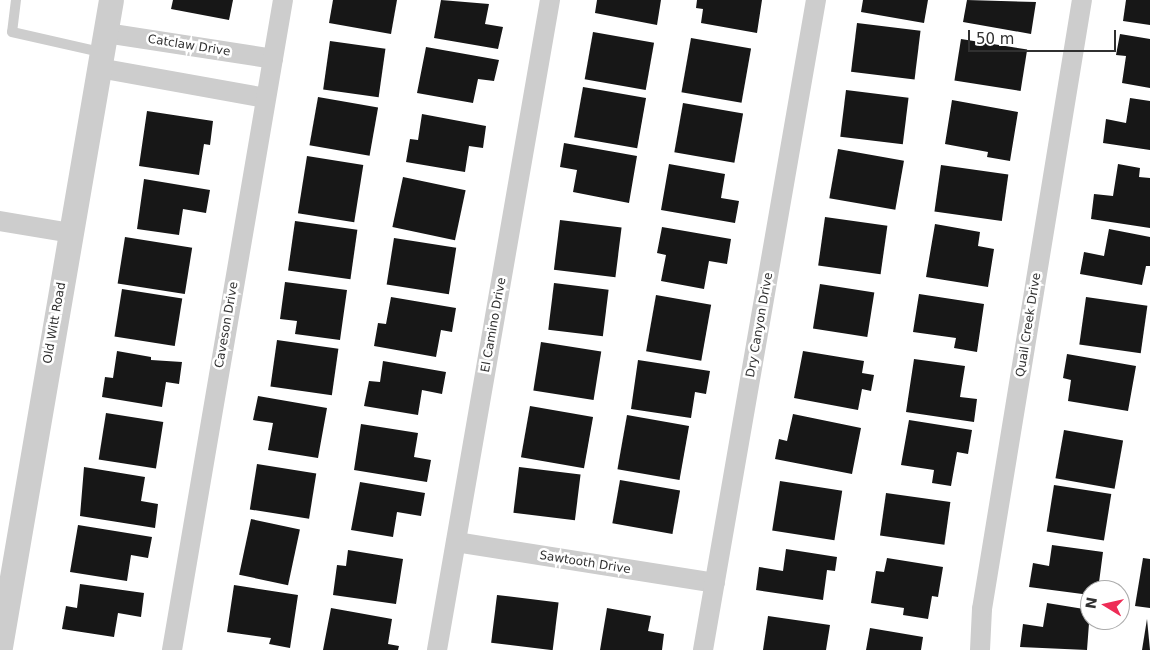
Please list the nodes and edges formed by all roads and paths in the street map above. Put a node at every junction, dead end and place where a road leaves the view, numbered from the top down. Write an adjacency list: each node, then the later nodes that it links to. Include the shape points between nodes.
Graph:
1 (16, 0): 7 (lane, via 12,32)
2 (111, 0): 7 (street, Old Witt Road)
3 (283, 0): 8 (street, Caveson Drive)
4 (550, 0): 12 (street, El Camino Drive)
5 (816, 0): 13 (street, Dry Canyon Drive)
6 (1082, 0): 18 (street, Quail Creek Drive, via 982,609)
7 (102, 51): 8 (street, Catclaw Drive); 9 (street); 11 (street, Old Witt Road)
8 (273, 60): 9 (street, Caveson Drive)
9 (265, 98): 15 (street, Caveson Drive)
10 (0, 221): 11 (street)
11 (71, 233): 14 (street, Old Witt Road)
12 (456, 542): 13 (street, Sawtooth Drive); 16 (street, El Camino Drive)
13 (715, 583): 17 (street, Dry Canyon Drive)
14 (0, 647)
15 (172, 650)
16 (437, 650)
17 (703, 650)
18 (980, 650)

